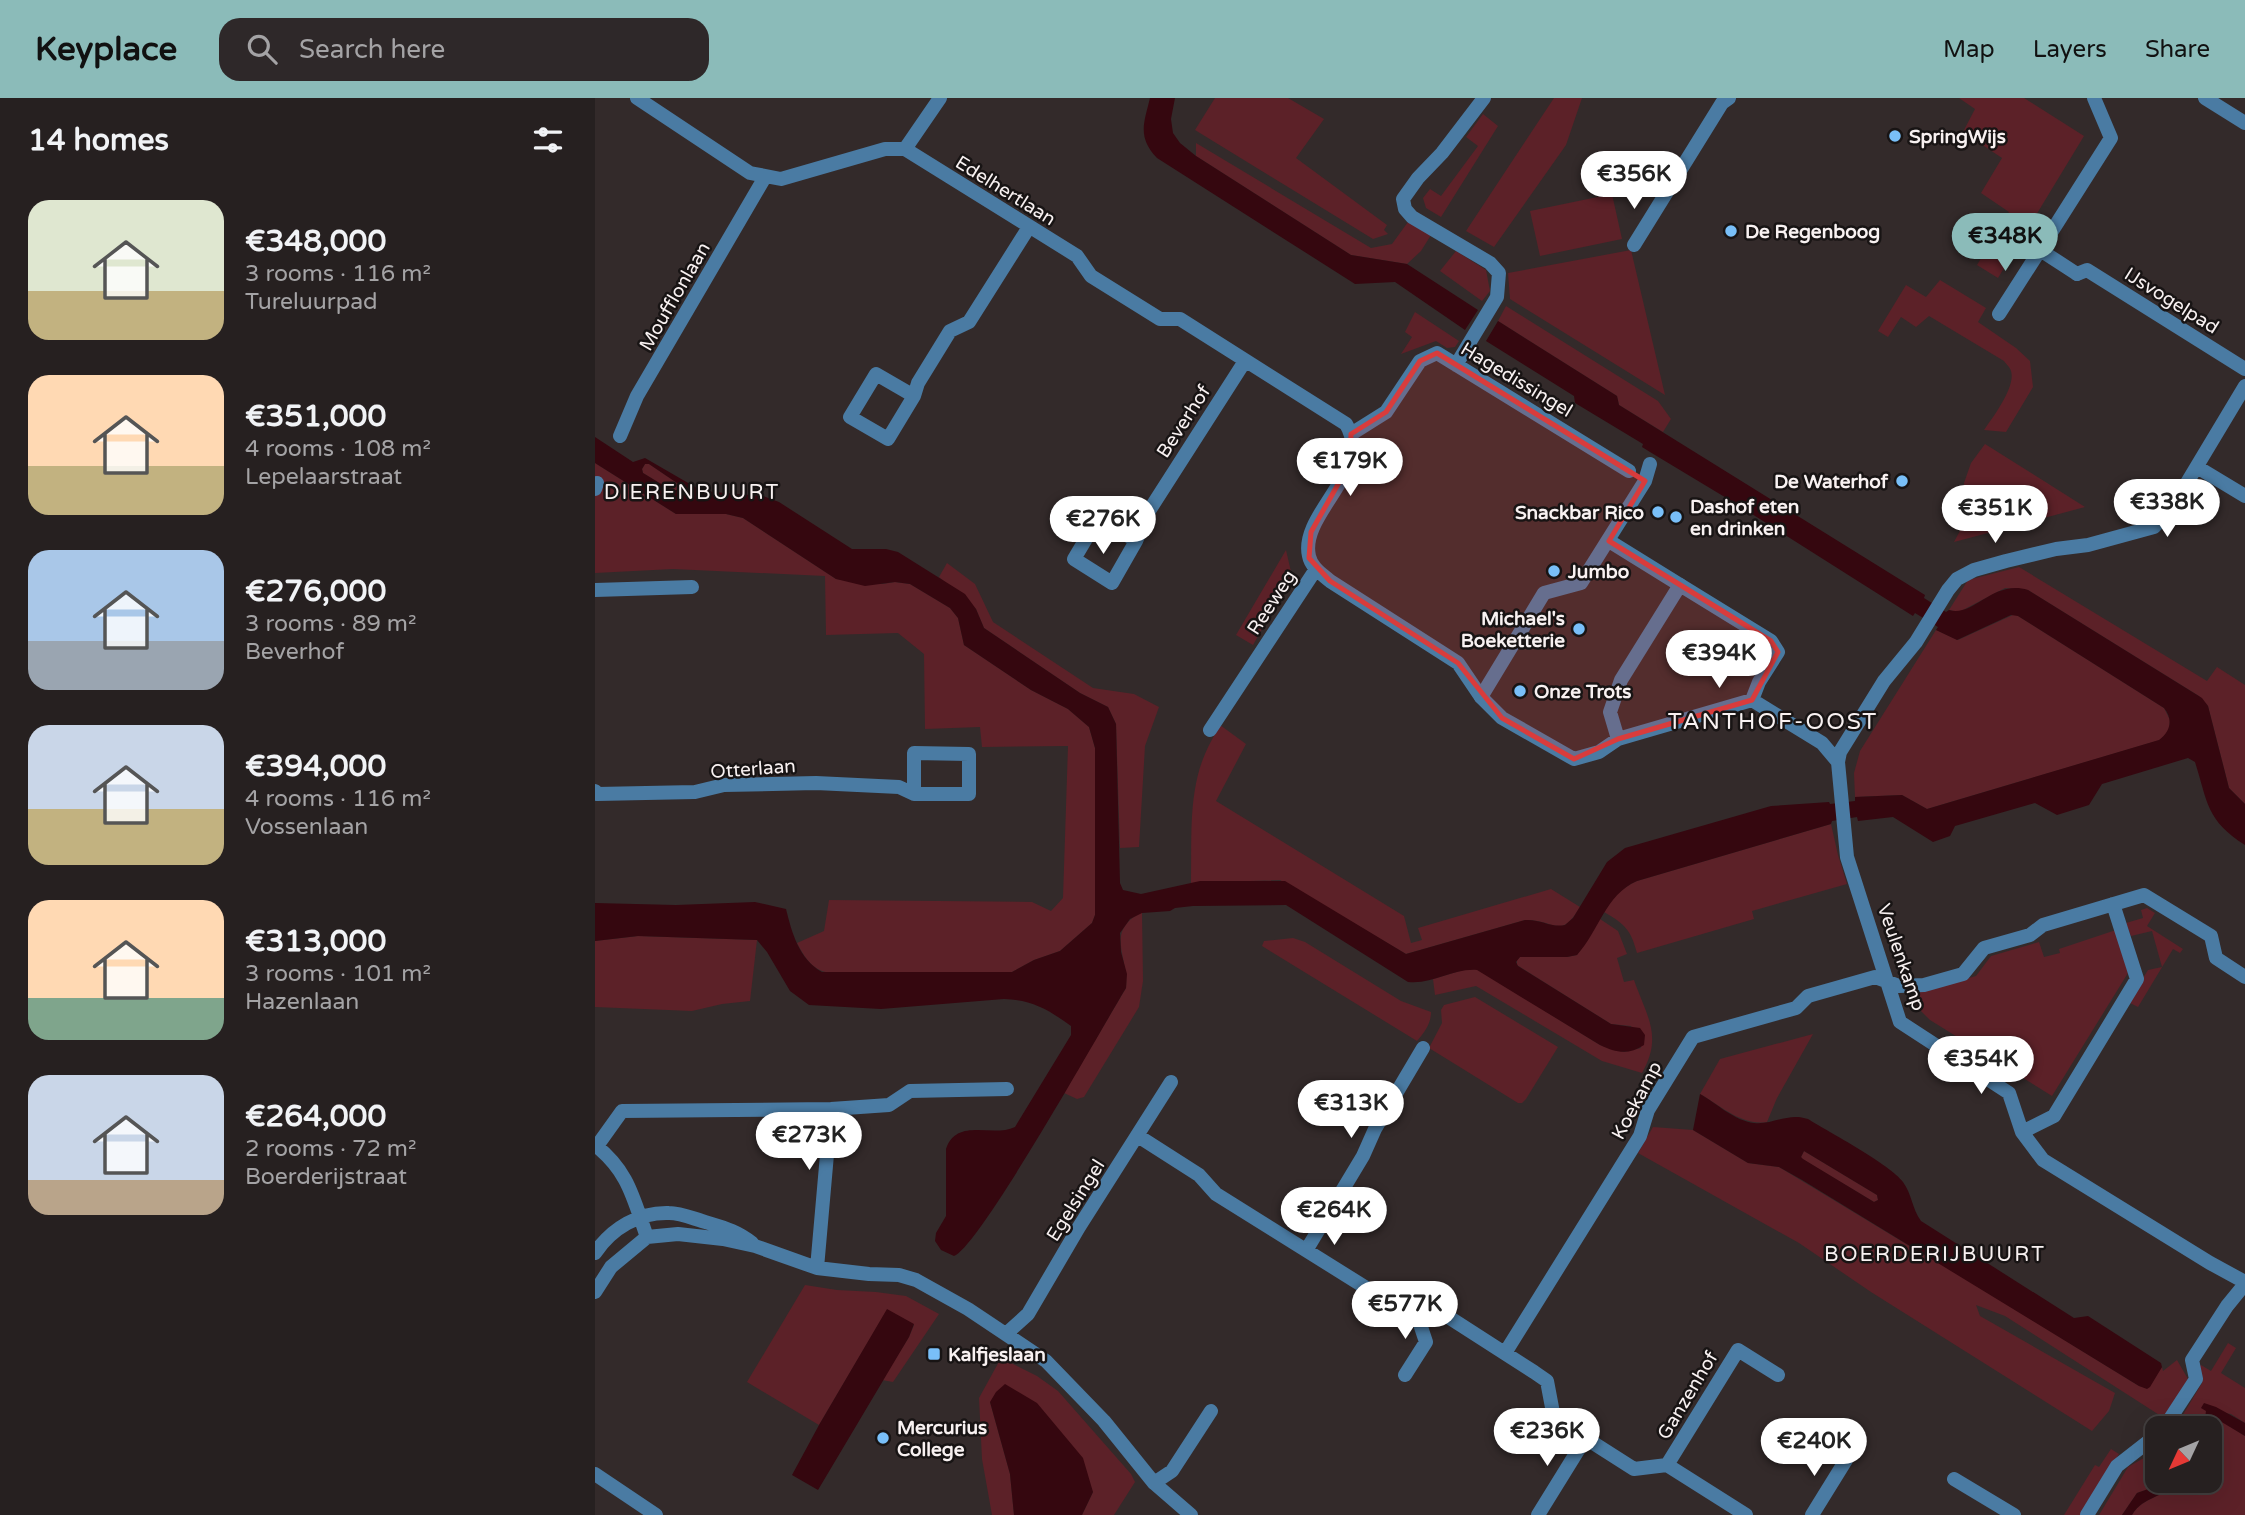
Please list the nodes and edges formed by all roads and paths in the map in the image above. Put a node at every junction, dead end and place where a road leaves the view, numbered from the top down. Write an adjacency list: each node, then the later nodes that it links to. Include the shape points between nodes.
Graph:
1 (638, 98): 9 (street, via 750,173)
2 (940, 98): 8 (street)
3 (1484, 98): 15 (street, via 1413,184 1403,204 1412,217 1490,263 1499,273 1493,304)
4 (1729, 98): 11 (street)
5 (2094, 98): 12 (street, via 2111,138)
6 (2205, 98): 7 (street)
7 (2245, 123)
8 (905, 149): 9 (street, via 885,149 781,179); 10 (street, Edelhertlaan)
9 (765, 177): 20 (street, Moufflonlaan, via 637,397)
10 (1029, 227): 14 (street, Edelhertlaan, via 1077,256 1091,276 1160,319 1179,318); 18 (street, via 969,322 950,331)
11 (1634, 245)
12 (2040, 250): 13 (street); 16 (street, IJsvogelpad, via 2077,274 2087,270)
13 (1999, 314)
14 (1245, 361): 19 (street, Edelhertlaan, via 1346,424); 25 (street, Beverhof, via 1147,514)
15 (1457, 365): 19 (street, Hagedissingel, via 1437,353 1420,361 1386,412); 23 (street, Hagedissingel)
16 (2245, 369)
17 (2245, 386): 22 (street)
18 (914, 396): 18 (street, via 876,374 850,418 888,439)
19 (1350, 434): 27 (street, Reeweg, via 1350,463 1311,532 1309,558)
20 (620, 436)
21 (1650, 464): 23 (street)
22 (2197, 467): 24 (street); 35 (street, via 2154,527 1974,570 1957,579 1884,681)
23 (1645, 481): 26 (street)
24 (2245, 496)
25 (1136, 541): 25 (street, Beverhof, via 1112,583 1075,559 1099,517)
26 (1609, 541): 28 (street); 31 (street, via 1581,583 1544,593)
27 (1316, 569): 31 (street, via 1458,663); 33 (street, Reeweg)
28 (1674, 581): 32 (street, via 1771,641 1778,652); 34 (street, via 1621,680 1610,712)
29 (692, 587): 30 (street)
30 (595, 590)
31 (1481, 697): 34 (street, via 1502,718 1574,759 1599,752)
32 (1752, 700): 34 (street); 35 (street, via 1822,743)
33 (1210, 730)
34 (1618, 739)
35 (1837, 762): 40 (street, Veulenkamp, via 1847,857)
36 (595, 791): 37 (street, Otterlaan, via 695,792 724,785 833,783 899,786)
37 (914, 794): 37 (street, Otterlaan, via 914,753 969,754 969,794)
38 (2113, 904): 39 (street, Koekamp, via 2144,895 2211,936 2216,958); 40 (street, Koekamp, via 1984,948 1963,974 1924,985); 45 (street, via 2137,979 2054,1116)
39 (2245, 977)
40 (1888, 982): 45 (street, Veulenkamp, via 1900,1022 2009,1093); 58 (street, Koekamp, via 1875,977 1808,996 1796,1008 1693,1037 1648,1110 1640,1136)
41 (1423, 1048): 51 (street)
42 (1171, 1082): 46 (street, Egelsingel)
43 (1007, 1089): 44 (street, via 910,1091 889,1105)
44 (831, 1109): 47 (street, via 621,1111); 53 (street)
45 (2022, 1132): 54 (street, Veulenkamp, via 2043,1160)
46 (1138, 1136): 51 (street, via 1199,1175 1216,1194); 57 (street, Egelsingel, via 1028,1314)
47 (596, 1145): 48 (street, via 630,1186)
48 (639, 1216): 49 (street); 50 (street, via 671,1213 737,1231); 52 (street, via 618,1228)
49 (646, 1237): 50 (street, via 678,1234); 55 (street, via 611,1267)
50 (755, 1246): 53 (street)
51 (1307, 1249): 56 (street, via 1400,1309)
52 (595, 1253)
53 (817, 1268): 57 (street, via 916,1280)
54 (2245, 1283): 62 (street, via 2192,1360 2196,1379)
55 (595, 1292)
56 (1415, 1309): 58 (street, via 1450,1318); 59 (street, via 1426,1342)
57 (1006, 1334): 69 (street, via 1046,1361 1104,1421)
58 (1505, 1353): 63 (street, via 1547,1381 1555,1418)
59 (1405, 1375)
60 (1778, 1375): 66 (street, Ganzenhof, via 1738,1350)
61 (1211, 1411): 69 (street, via 1172,1471)
62 (2173, 1416)
63 (1585, 1439): 66 (street, via 1634,1469); 72 (street)
64 (2145, 1444): 76 (street, via 2117,1466)
65 (1846, 1460): 74 (street)
66 (1667, 1465): 73 (street)
67 (595, 1474): 70 (street)
68 (1954, 1479): 75 (street)
69 (1154, 1483): 71 (street)
70 (656, 1515)
71 (1191, 1515)
72 (1538, 1515)
73 (1746, 1515)
74 (1812, 1515)
75 (2014, 1515)
76 (2087, 1515)

